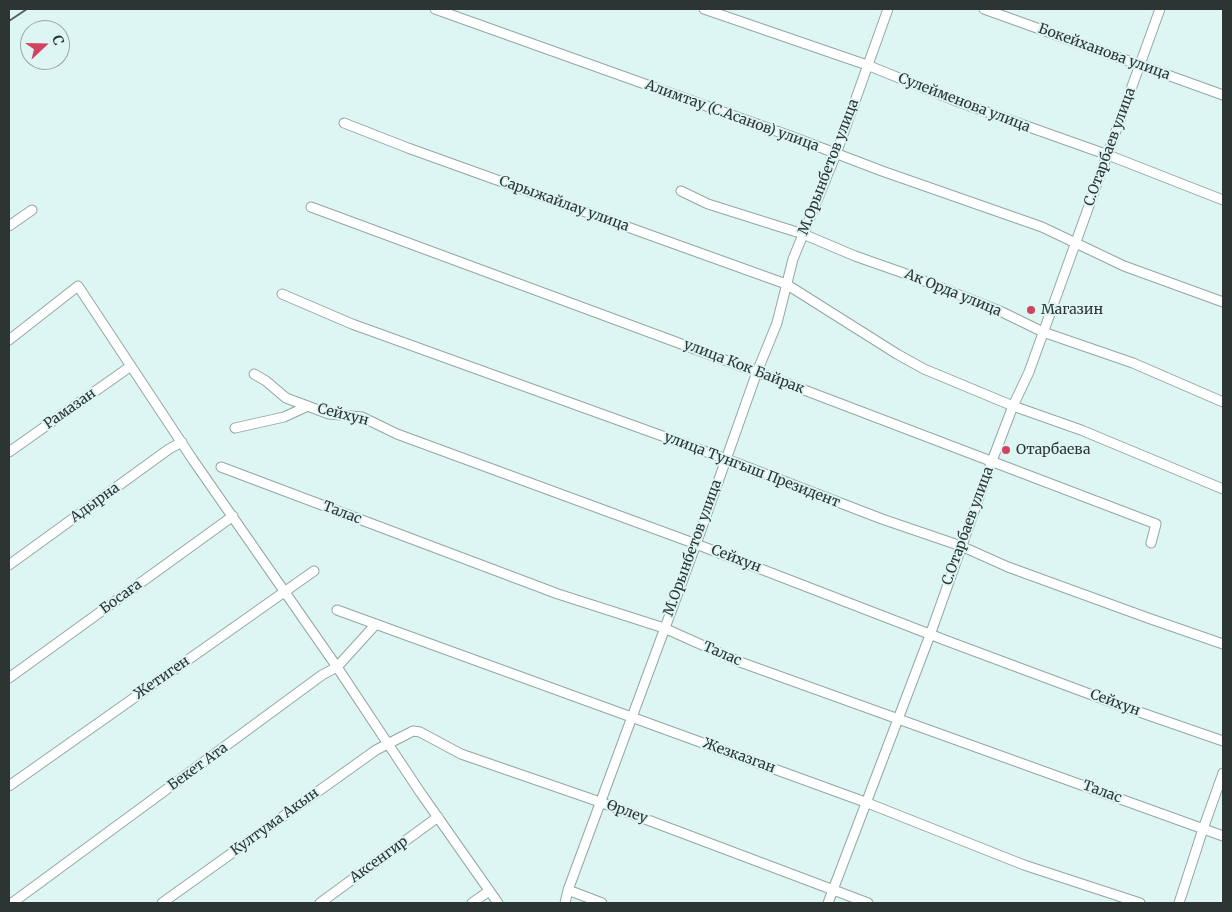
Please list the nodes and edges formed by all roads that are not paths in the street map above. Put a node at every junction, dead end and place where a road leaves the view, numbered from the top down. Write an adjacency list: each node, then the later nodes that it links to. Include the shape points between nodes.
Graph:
1 (435, 9): 10 (street, Алимтау (С.Асанов) улица)
2 (704, 9): 7 (street, Сулейменова улица)
3 (888, 9): 7 (street, М.Орынбетов улица)
4 (984, 9): 6 (street, Бокейханова улица)
5 (1160, 9): 6 (street, С.Отарбаев улица)
6 (1140, 64): 8 (street, Бокейханова улица); 11 (street, С.Отарбаев улица)
7 (867, 65): 10 (street, М.Орынбетов улица); 11 (street, Сулейменова улица, via 956,101)
8 (1223, 95)
9 (344, 123): 19 (street, Сарыжайлау улица)
10 (836, 154): 17 (street, М.Орынбетов улица); 18 (street, Алимтау (С.Асанов) улица, via 1042,227)
11 (1108, 155): 13 (street, Сулейменова улица); 18 (street, С.Отарбаев улица)
12 (681, 191): 17 (street, Ак Орда улица, via 708,204)
13 (1223, 200)
14 (312, 207): 25 (street, улица Кок Байрак)
15 (32, 210): 16 (street)
16 (9, 226)
17 (803, 234): 19 (street, М.Орынбетов улица); 22 (street, Ак Орда улица)
18 (1075, 242): 21 (street, Алимтау (С.Асанов) улица, via 1124,266); 22 (street, С.Отарбаев улица)
19 (786, 284): 25 (street, М.Орынбетов улица, via 777,323); 29 (street, Сарыжайлау улица, via 924,369)
20 (282, 294): 33 (street, улица Тунгыш Президент, via 352,324)
21 (1223, 302)
22 (1043, 332): 27 (street, Ак Орда улица, via 1133,363); 29 (street, С.Отарбаев улица)
23 (9, 340): 24 (street, via 78,286)
24 (131, 366): 31 (street); 32 (street, Рамазан)
25 (757, 372): 33 (street, М.Орынбетов улица); 34 (street, улица Кок Байрак)
26 (254, 374): 28 (street, Сейхун, via 286,398)
27 (1223, 402)
28 (308, 406): 30 (street, via 284,417); 39 (street, Сейхун, via 329,414 362,417 397,434)
29 (1013, 406): 34 (street, С.Отарбаев улица); 36 (street, Сарыжайлау улица, via 1081,430)
30 (234, 428)
31 (182, 442): 37 (street); 41 (street, Адырна)
32 (9, 452)
33 (726, 459): 39 (street, М.Орынбетов улица); 40 (street, улица Тунгыш Президент)
34 (992, 461): 38 (street, улица Кок Байрак, via 1156,524); 40 (street, С.Отарбаев улица)
35 (221, 467): 46 (street, Талас, via 558,594)
36 (1223, 489)
37 (233, 516): 43 (street); 50 (street, Босаға)
38 (1151, 543)
39 (696, 544): 46 (street, М.Орынбетов улица); 47 (street, Сейхун)
40 (961, 546): 47 (street, С.Отарбаев улица); 48 (street, улица Тунгыш Президент, via 1008,567)
41 (9, 565)
42 (314, 571): 43 (street, Жетиген)
43 (285, 591): 49 (street); 56 (street, Жетиген)
44 (337, 610): 45 (street, Жезказган)
45 (376, 624): 49 (street, Бекет Ата); 51 (street, Жезказган)
46 (664, 628): 51 (street, М.Орынбетов улица); 52 (street, Талас, via 740,662)
47 (930, 635): 52 (street, С.Отарбаев улица); 53 (street, Сейхун)
48 (1223, 644)
49 (337, 667): 54 (street); 65 (street, Бекет Ата)
50 (9, 678)
51 (631, 717): 57 (street, М.Орынбетов улица); 58 (street, Жезказган)
52 (898, 717): 58 (street, С.Отарбаев улица); 60 (street, Талас)
53 (1223, 741)
54 (389, 744): 57 (street, Өрлеу, via 413,731 420,732 461,754); 59 (street); 66 (street, Култума Акын, via 376,750)
55 (1223, 773): 60 (street)
56 (9, 786)
57 (600, 802): 62 (street, М.Орынбетов улица); 63 (street, Өрлеу)
58 (866, 802): 63 (street, С.Отарбаев улица); 74 (street, Жезказган, via 1024,865)
59 (438, 817): 64 (street); 67 (street, Аксенгир)
60 (1203, 829): 61 (street, Талас); 75 (street)
61 (1223, 836)
62 (568, 890): 70 (street, М.Орынбетов улица); 71 (street)
63 (833, 890): 72 (street, С.Отарбаев улица); 73 (street, Өрлеу)
64 (489, 891): 68 (street); 69 (street)
65 (12, 903)
66 (162, 903)
67 (320, 903)
68 (472, 903)
69 (498, 903)
70 (565, 903)
71 (602, 903)
72 (828, 903)
73 (868, 903)
74 (1140, 903)
75 (1179, 903)

